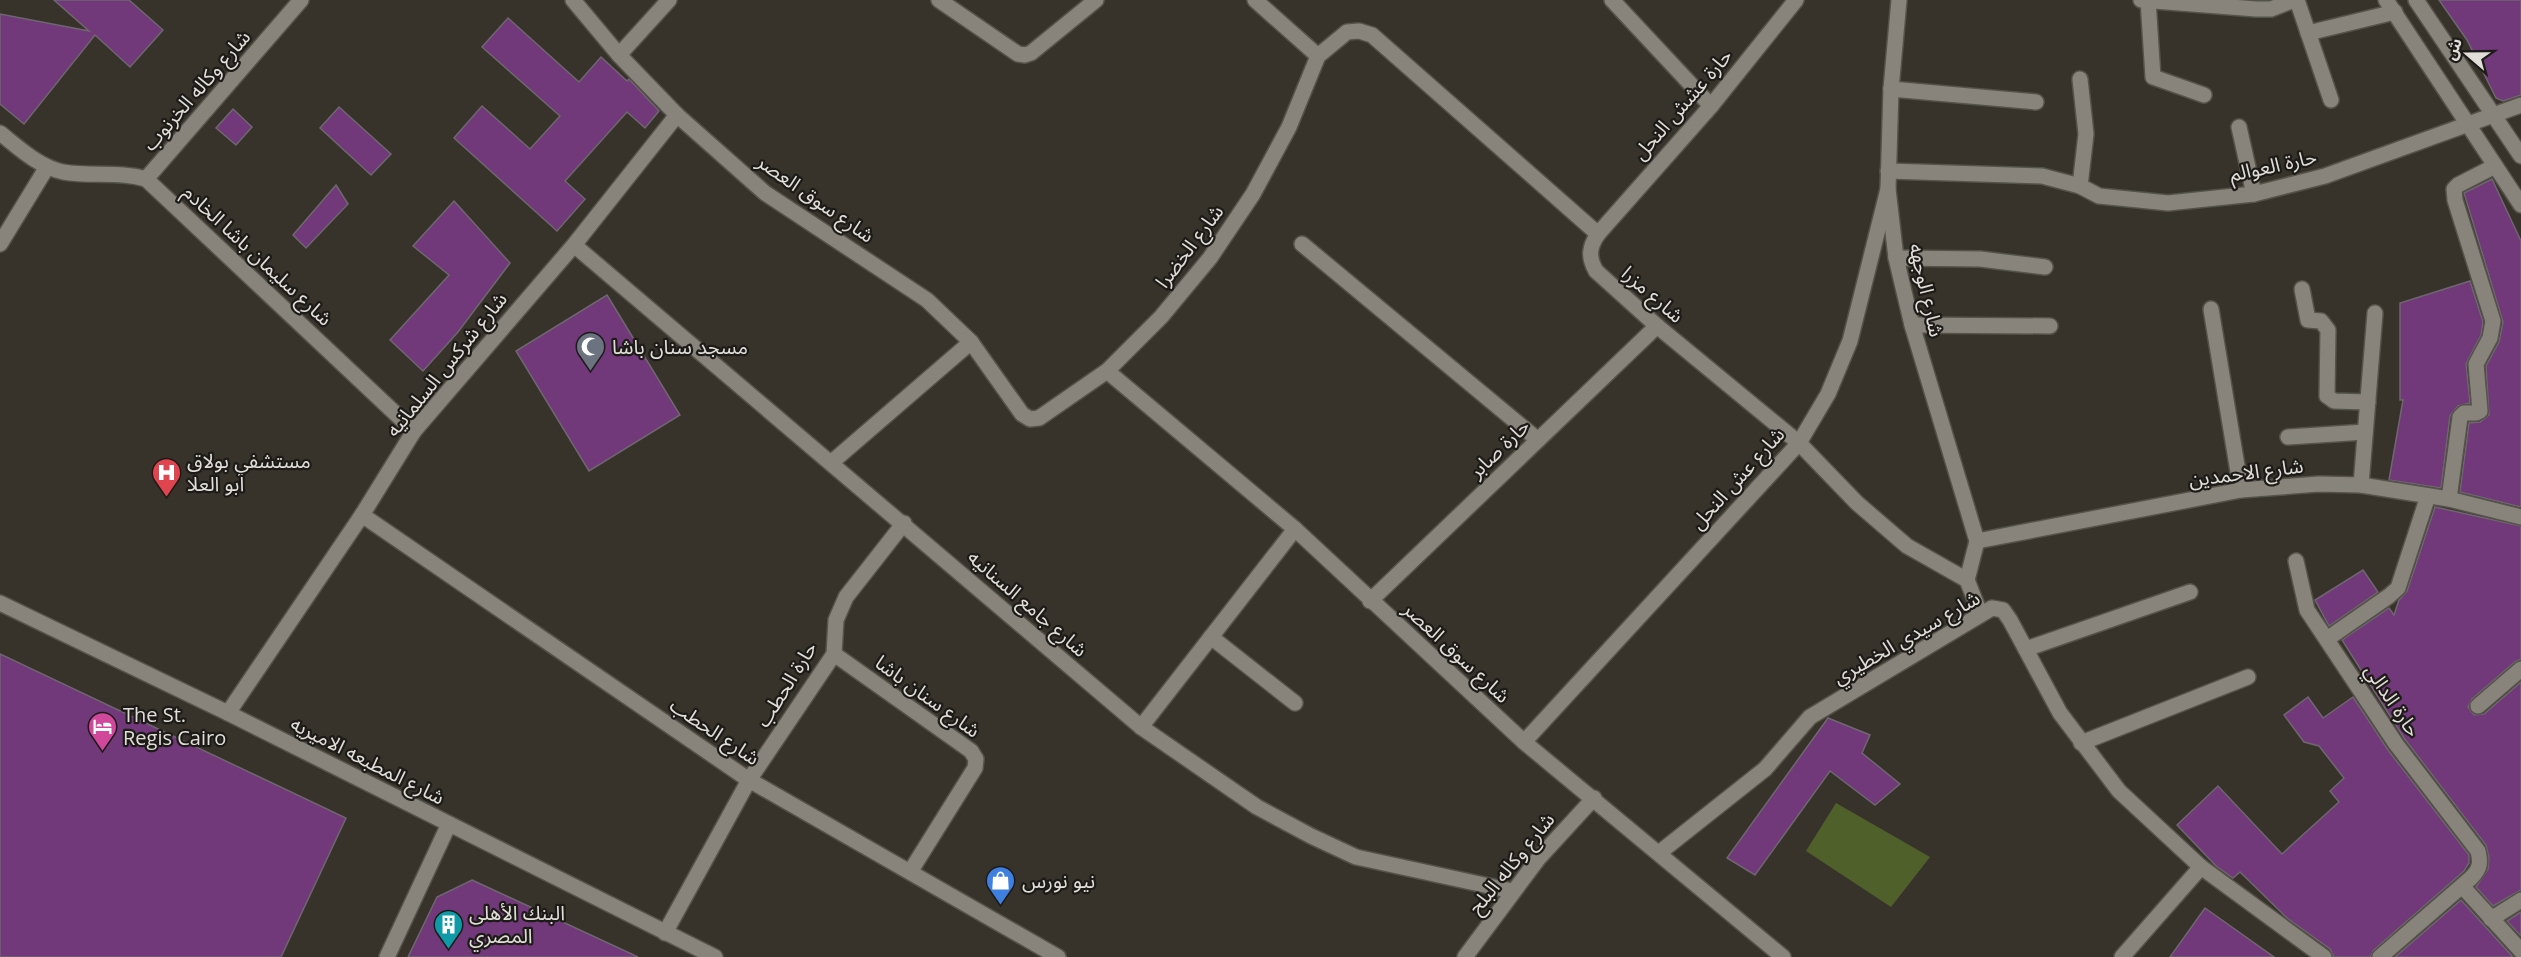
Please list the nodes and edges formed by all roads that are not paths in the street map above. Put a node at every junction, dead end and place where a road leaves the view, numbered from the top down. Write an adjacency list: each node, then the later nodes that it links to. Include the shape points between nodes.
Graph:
1 (301, 0): 34 (street, شارع وكاله الخرنوب)
2 (573, 0): 16 (street, شارع سوق العصر)
3 (669, 0): 16 (street)
4 (939, 0): 5 (street, via 1025,55)
5 (1096, 0)
6 (1255, 0): 17 (street)
7 (1612, 0): 24 (street)
8 (1796, 0): 24 (street, حارة عشش النحل)
9 (1899, 0): 19 (street, شارع الوجهه)
10 (2141, 0): 11 (street)
11 (2148, 0): 12 (street, via 2256,9 2271,9); 20 (street, via 2153,77)
12 (2296, 0): 15 (street)
13 (2416, 0): 25 (street)
14 (2391, 6): 15 (street); 27 (street)
15 (2308, 33): 21 (street)
16 (618, 55): 26 (street, شارع سوق العصر)
17 (1318, 56): 39 (street, via 1347,32 1372,35); 52 (street, شارع الخضرا, via 1289,127 1253,194 1210,258 1161,317)
18 (2080, 79): 35 (street, via 2086,134)
19 (1891, 89): 22 (street); 33 (street, شارع الوجهه)
20 (2204, 94)
21 (2331, 100)
22 (2036, 102)
23 (2521, 105): 25 (street, حارة العوالم)
24 (1711, 106): 39 (street, حارة عشش النحل)
25 (2496, 115): 27 (street, حارة العوالم); 30 (street)
26 (677, 116): 41 (street, شارع شركس السلمانيه); 51 (street, شارع سوق العصر, via 765,193 927,300)
27 (2469, 125): 31 (street); 37 (street, حارة العوالم, via 2325,176)
28 (2239, 127): 37 (street)
29 (0, 133): 32 (street)
30 (2521, 156)
31 (2495, 166): 38 (street); 64 (street, via 2454,189 2493,321 2490,338 2476,364 2480,411 2460,417)
32 (47, 167): 34 (street); 40 (street)
33 (1888, 171): 35 (street, حارة العوالم, via 2042,176); 36 (street, شارع الوجهه)
34 (146, 179): 55 (street, شارع سليمان باشا الخادم)
35 (2080, 186): 37 (street, حارة العوالم, via 2099,196 2168,203)
36 (1888, 189): 43 (street, شارع الوجهه); 59 (street, شارع عش النحل, via 1850,341 1828,394)
37 (2254, 194)
38 (2521, 205)
39 (1598, 234): 49 (street, شارع مزرا, via 1589,252 1596,271)
40 (0, 244)
41 (574, 244): 55 (street, شارع شركس السلمانيه); 60 (street, شارع جامع السنانيه)
42 (1302, 244): 58 (street)
43 (1896, 258): 44 (street, via 1980,259); 48 (street, شارع الوجهه)
44 (2044, 267)
45 (2302, 289): 53 (street, via 2308,320 2321,321 2328,330 2327,396 2334,401)
46 (2211, 309): 62 (street)
47 (2375, 313): 53 (street)
48 (1912, 325): 50 (street); 69 (street, شارع الوجهه)
49 (1657, 326): 58 (street, حارة صابر); 59 (street, شارع مزرا)
50 (2050, 326)
51 (971, 342): 54 (street, شارع سوق العصر, via 1022,414 1030,419); 60 (street)
52 (1107, 371): 54 (street, شارع الخضرا); 68 (street, شارع سوق العصر)
53 (2368, 402): 56 (street)
54 (1039, 418)
55 (414, 430): 65 (street, شارع شركس السلمانيه)
56 (2366, 432): 57 (street); 61 (street)
57 (2288, 437)
58 (1539, 440): 73 (street, حارة صابر)
59 (1799, 443): 71 (street, شارع مزرا, via 1857,503 1907,546); 86 (street, شارع عش النحل)
60 (832, 462): 67 (street, شارع جامع السنانيه)
61 (2361, 485): 62 (street, شارع الاحمدين); 63 (street, شارع الاحمدين)
62 (2241, 490): 69 (street, شارع الاحمدين)
63 (2428, 496): 64 (street, شارع الاحمدين); 77 (street, via 2398,588)
64 (2449, 499): 66 (street, شارع الاحمدين)
65 (362, 515): 84 (street, شارع شركس السلمانيه); 88 (street, شارع الحطب)
66 (2521, 517)
67 (904, 523): 79 (street, حارة الحطب, via 839,609); 85 (street, شارع جامع السنانيه)
68 (1294, 529): 73 (street, شارع سوق العصر); 76 (street)
69 (1977, 541): 71 (street)
70 (2295, 561): 77 (street, حارة الدالي, via 2307,610)
71 (1967, 580): 75 (street)
72 (2190, 592): 78 (street)
73 (1370, 601): 86 (street, شارع سوق العصر)
74 (0, 603): 84 (street, شارع المطبعه الاميريه)
75 (1980, 613): 78 (street, شارع سيدي الخطيري, via 1992,608 2002,610); 91 (street, شارع سيدي الخطيري, via 1810,717 1765,769)
76 (1211, 637): 82 (street); 85 (street)
77 (2327, 639): 94 (street, حارة الدالي, via 2396,744 2478,851 2478,871)
78 (2026, 649): 87 (street, شارع سيدي الخطيري)
79 (834, 654): 88 (street, حارة الحطب); 93 (street, شارع سنان باشا, via 971,751 976,759 975,768)
80 (2521, 669): 83 (street)
81 (2248, 677): 87 (street)
82 (1295, 703)
83 (2478, 706)
84 (228, 713): 90 (street, شارع المطبعه الاميريه)
85 (1141, 727): 95 (street, شارع جامع السنانيه, via 1257,807 1356,857)
86 (1524, 742): 89 (street, شارع سوق العصر)
87 (2081, 743): 92 (street, شارع سيدي الخطيري, via 2119,791)
88 (749, 780): 93 (street, شارع الحطب); 98 (street, حارة الحطب)
89 (1594, 798): 91 (street, شارع سوق العصر); 95 (street, شارع وكاله البلح)
90 (449, 824): 98 (street, شارع المطبعه الاميريه); 100 (street)
91 (1659, 853): 104 (street, شارع سوق العصر)
92 (2202, 867): 105 (street); 106 (street, شارع سيدي الخطيري)
93 (910, 872): 102 (street, شارع الحطب)
94 (2462, 886): 97 (street); 107 (street)
95 (1512, 891): 103 (street, شارع وكاله البلح)
96 (2521, 900): 97 (street)
97 (2491, 919): 99 (street)
98 (665, 933): 101 (street, شارع المطبعه الاميريه)
99 (2521, 951)
100 (387, 957)
101 (715, 957)
102 (1058, 957)
103 (1465, 957)
104 (1783, 957)
105 (2121, 957)
106 (2324, 957)
107 (2380, 957)

